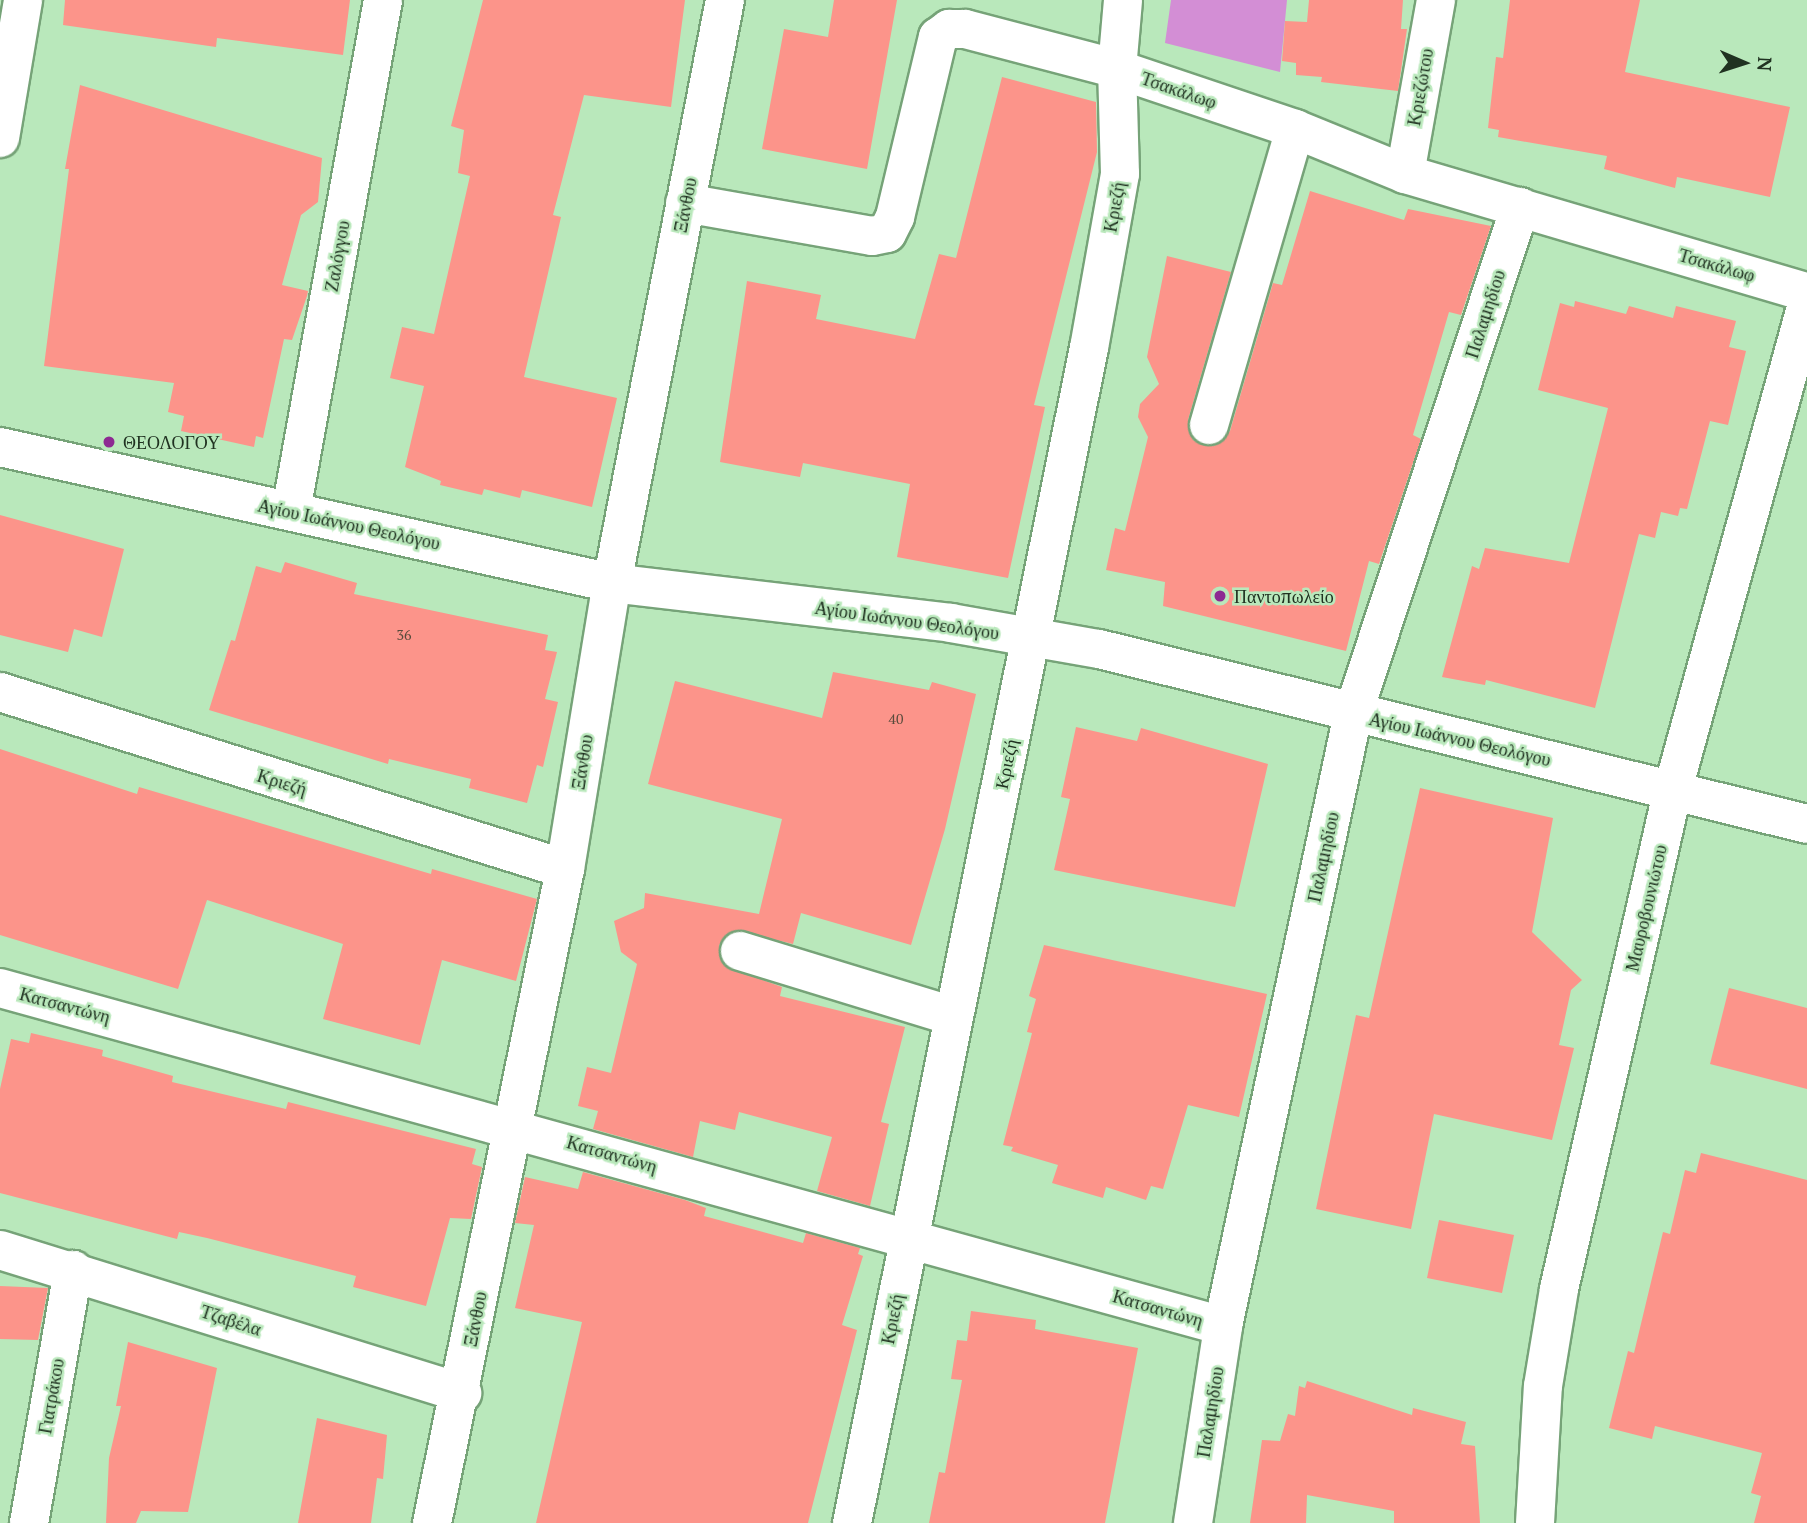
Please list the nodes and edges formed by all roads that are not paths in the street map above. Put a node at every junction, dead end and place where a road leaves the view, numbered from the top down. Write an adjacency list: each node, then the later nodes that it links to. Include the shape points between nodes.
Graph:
1 (23, 0): 8 (street)
2 (383, 0): 16 (street, Ζαλόγγου)
3 (725, 0): 10 (street, Ξάνθου)
4 (1123, 0): 6 (street, Κριεζή)
5 (1436, 0): 9 (street, Κριεζώτου)
6 (1117, 69): 7 (street, Τσακάλωφ); 10 (street, Τσακάλωφ, via 949,29 938,37 895,217 887,233 872,236); 18 (street, Κριεζή, via 1120,174)
7 (1295, 129): 9 (street, Τσακάλωφ); 14 (street)
8 (0, 138)
9 (1405, 174): 11 (street, Τσακάλωφ)
10 (685, 202): 17 (street, Ξάνθου)
11 (1520, 207): 12 (street, Τσακάλωφ); 20 (street, Παλαμηδίου)
12 (1807, 292)
13 (1807, 304): 21 (street, Μαυροβουνιώτου)
14 (1209, 425)
15 (0, 447): 16 (street, Αγίου Ιωάννου Θεολόγου)
16 (291, 511): 17 (street, Αγίου Ιωάννου Θεολόγου)
17 (612, 583): 18 (street, Αγίου Ιωάννου Θεολόγου, via 951,623); 23 (street, Ξάνθου)
18 (1032, 639): 20 (street, Αγίου Ιωάννου Θεολόγου, via 1099,649); 26 (street, Κριεζή)
19 (0, 692): 23 (street, Κριεζή)
20 (1353, 714): 21 (street, Αγίου Ιωάννου Θεολόγου); 31 (street, Παλαμηδίου)
21 (1673, 789): 22 (street, Αγίου Ιωάννου Θεολόγου); 37 (street, Μαυροβουνιώτου, via 1559,1289 1543,1386)
22 (1807, 824)
23 (565, 869): 27 (street, Ξάνθου)
24 (740, 951): 26 (street)
25 (0, 988): 27 (street, Κατσαντώνη)
26 (953, 1016): 28 (street, Κριεζή)
27 (511, 1126): 28 (street, Κατσαντώνη); 32 (street, Ξάνθου)
28 (907, 1238): 31 (street, Κατσαντώνη); 35 (street, Κριεζή)
29 (0, 1250): 30 (street, Τζαβέλα)
30 (73, 1270): 32 (street, Τζαβέλα); 33 (street, Γιατράκου)
31 (1223, 1326): 36 (street, Παλαμηδίου)
32 (462, 1393): 34 (street, Ξάνθου)
33 (29, 1523)
34 (432, 1523)
35 (852, 1523)
36 (1193, 1523)
37 (1535, 1523)

